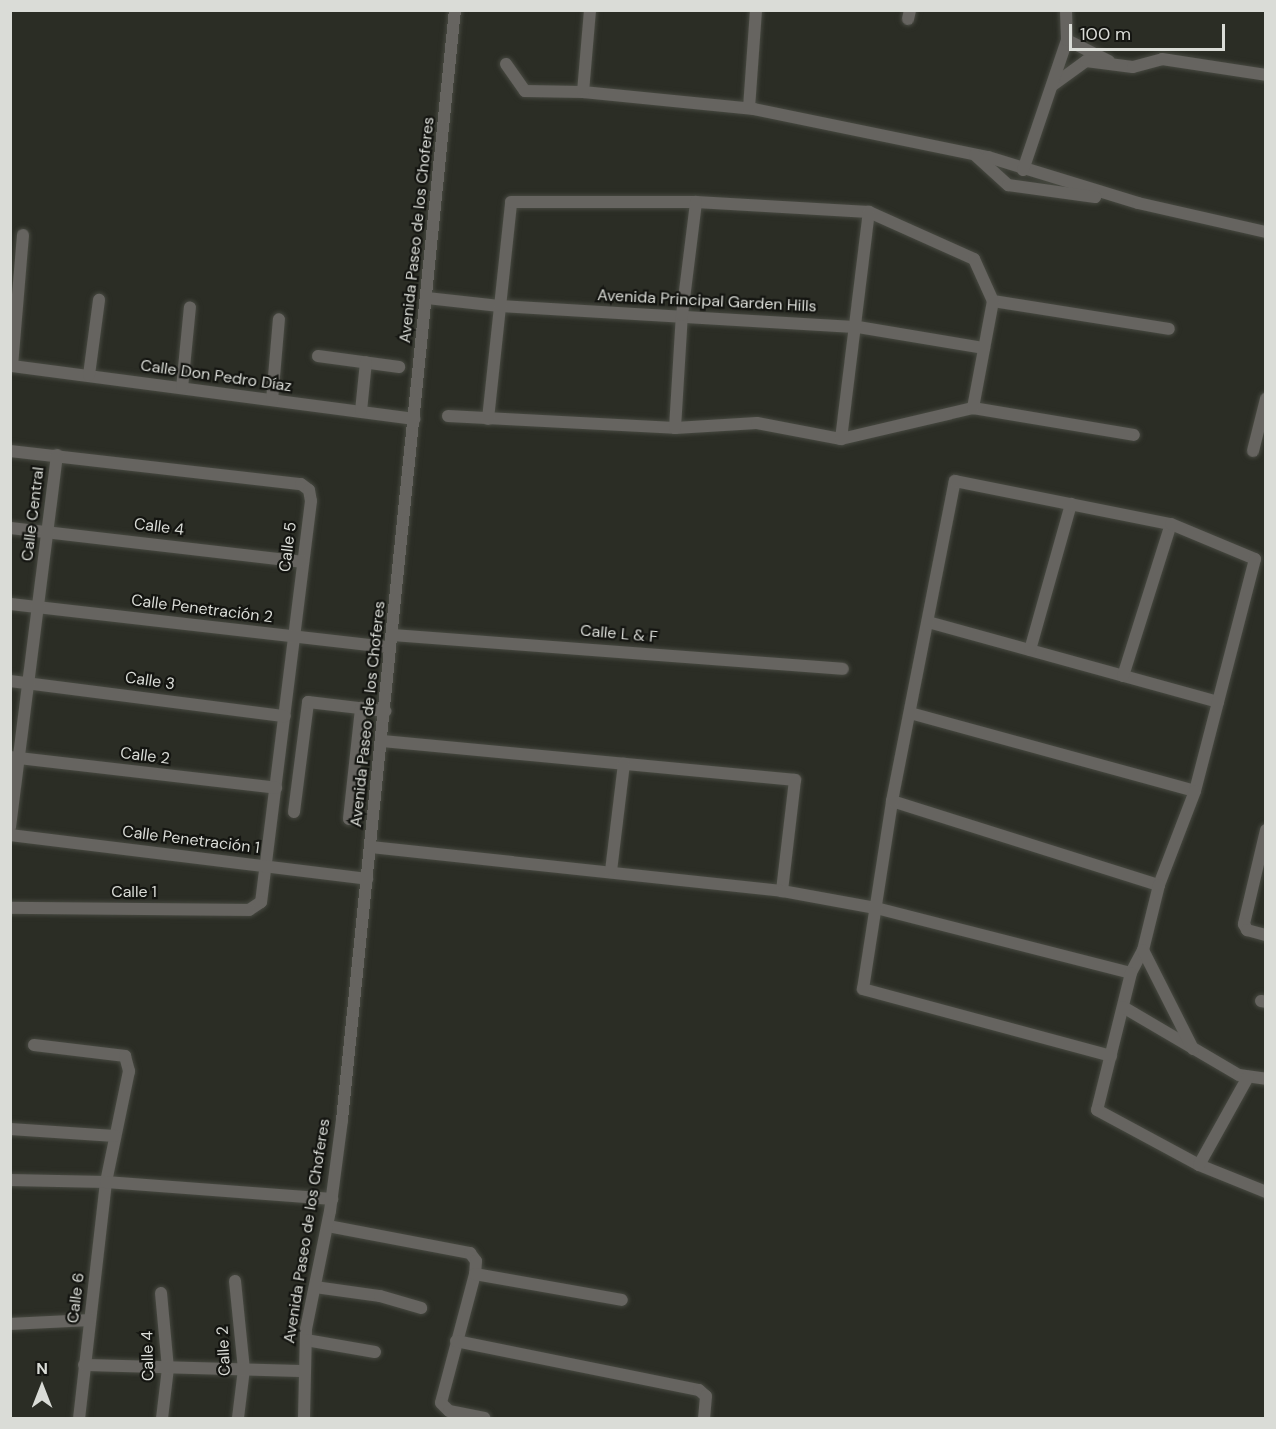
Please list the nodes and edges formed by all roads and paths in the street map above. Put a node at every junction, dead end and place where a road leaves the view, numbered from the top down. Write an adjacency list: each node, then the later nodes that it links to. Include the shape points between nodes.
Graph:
1 (455, 10): 19 (street, Avenida Paseo de los Choferes)
2 (590, 10): 10 (street)
3 (756, 10): 11 (street)
4 (1066, 10): 5 (street)
5 (1067, 40): 7 (street); 9 (street)
6 (506, 64): 10 (street, via 525,91)
7 (1120, 67): 8 (street, via 1162,58); 9 (street, via 1086,61)
8 (1266, 75)
9 (1053, 84): 13 (street)
10 (583, 92): 11 (street)
11 (749, 108): 12 (street)
12 (975, 155): 13 (street); 15 (street, via 1008,185)
13 (1023, 170): 15 (street)
14 (696, 202): 16 (street); 22 (street, via 511,202); 24 (street)
15 (1138, 203): 17 (street)
16 (869, 212): 21 (street, via 974,259); 26 (street)
17 (1266, 232)
18 (23, 235): 32 (street, Calle Don Pedro Díaz, via 12,366)
19 (428, 298): 22 (street, Avenida Principal Garden Hills); 39 (street, Avenida Paseo de los Choferes)
20 (99, 300): 32 (street)
21 (993, 301): 27 (street); 28 (street)
22 (500, 306): 24 (street, Avenida Principal Garden Hills); 40 (street)
23 (190, 308): 33 (street)
24 (682, 315): 26 (street, Avenida Principal Garden Hills); 41 (street)
25 (279, 319): 35 (street)
26 (858, 327): 28 (street, Avenida Principal Garden Hills); 44 (street)
27 (1169, 329)
28 (984, 348): 36 (street)
29 (318, 356): 30 (street)
30 (366, 362): 31 (street); 37 (street)
31 (399, 367)
32 (89, 375): 33 (street, Calle Don Pedro Díaz)
33 (182, 388): 35 (street, Calle Don Pedro Díaz)
34 (1266, 399): 43 (street)
35 (272, 400): 37 (street, Calle Don Pedro Díaz)
36 (973, 408): 42 (street); 44 (street)
37 (360, 411): 39 (street, Calle Don Pedro Díaz)
38 (448, 416): 40 (street)
39 (415, 418): 57 (street, Avenida Paseo de los Choferes)
40 (488, 419): 41 (street)
41 (675, 429): 44 (street, via 757,423)
42 (1134, 435)
43 (1261, 436): 46 (street)
44 (841, 439)
45 (10, 451): 47 (street, Calle 5)
46 (1253, 451)
47 (57, 455): 51 (street, Calle Central); 52 (street, Calle 5, via 301,484 309,490 311,501)
48 (1071, 504): 49 (street); 55 (street, via 955,481); 58 (street)
49 (1172, 524): 60 (street); 63 (street, via 1255,559)
50 (10, 528): 51 (street, Calle 4)
51 (47, 530): 52 (street, Calle 4); 54 (street, Calle Central)
52 (302, 562): 56 (street, Calle 5)
53 (10, 604): 54 (street, Calle Penetración 2)
54 (38, 605): 56 (street, Calle Penetración 2); 62 (street, Calle Central)
55 (928, 622): 58 (street); 66 (street)
56 (294, 638): 57 (street, Calle Penetración 2); 67 (street, Calle 5)
57 (391, 641): 59 (street, Calle L & F); 65 (street, Avenida Paseo de los Choferes)
58 (1030, 650): 60 (street)
59 (843, 669)
60 (1123, 676): 63 (street)
61 (10, 681): 62 (street, Calle 3)
62 (29, 681): 67 (street, Calle 3); 69 (street, Calle Central)
63 (1218, 702): 72 (street)
64 (361, 708): 65 (street); 74 (street, via 312,701 306,705); 75 (street)
65 (385, 711): 68 (street, Avenida Paseo de los Choferes)
66 (910, 713): 72 (street); 73 (street)
67 (285, 716): 71 (street, Calle 5)
68 (383, 741): 70 (street); 79 (street, Avenida Paseo de los Choferes)
69 (15, 757): 71 (street, Calle 2); 76 (street, Calle Central)
70 (624, 764): 81 (street); 84 (street, via 795,780)
71 (276, 789): 80 (street, Calle 5)
72 (1195, 791): 83 (street)
73 (892, 801): 83 (street); 87 (street)
74 (294, 812)
75 (349, 819)
76 (10, 827)
77 (1266, 830): 88 (street, via 1245,928)
78 (10, 835): 80 (street, Calle Penetración 1)
79 (371, 847): 81 (street); 82 (street, Avenida Paseo de los Choferes)
80 (266, 866): 82 (street, Calle Penetración 1); 85 (street, Calle 5)
81 (611, 871): 84 (street)
82 (367, 879): 103 (street, Avenida Paseo de los Choferes)
83 (1159, 885): 89 (street)
84 (782, 891): 87 (street)
85 (258, 907): 86 (street, Calle 1)
86 (10, 908)
87 (876, 908): 90 (street); 94 (street, via 863,989)
88 (1266, 935)
89 (1143, 951): 90 (street); 93 (street)
90 (1131, 973): 91 (street)
91 (1123, 1007): 93 (street); 94 (street)
92 (34, 1045): 98 (street, Calle 6, via 125,1056 129,1071)
93 (1193, 1049): 95 (street)
94 (1111, 1056): 99 (street, via 1097,1110)
95 (1248, 1077): 96 (street); 99 (street)
96 (1266, 1079)
97 (10, 1129): 98 (street)
98 (115, 1136): 101 (street, Calle 6)
99 (1199, 1165): 102 (street)
100 (10, 1180): 101 (street)
101 (106, 1182): 103 (street); 111 (street, Calle 6)
102 (1266, 1192)
103 (332, 1199): 104 (street, Avenida Paseo de los Choferes)
104 (328, 1226): 105 (street, via 462,1248 476,1261); 107 (street, Avenida Paseo de los Choferes)
105 (475, 1274): 109 (street); 114 (street)
106 (236, 1281): 118 (street, Calle 2)
107 (315, 1287): 110 (street, via 380,1296); 113 (street, Avenida Paseo de los Choferes)
108 (161, 1293): 117 (street, Calle 4)
109 (622, 1300)
110 (421, 1308)
111 (90, 1320): 112 (street); 116 (street, Calle 6)
112 (10, 1324)
113 (306, 1340): 115 (street); 119 (street, Avenida Paseo de los Choferes)
114 (456, 1341): 120 (street, via 441,1394 441,1403); 126 (street, via 699,1390 706,1396)
115 (375, 1352)
116 (84, 1365): 117 (street); 121 (street, Calle 6)
117 (168, 1368): 118 (street); 122 (street, Calle 4)
118 (244, 1369): 119 (street); 123 (street, Calle 2)
119 (303, 1371): 124 (street, Avenida Paseo de los Choferes)
120 (450, 1415): 125 (street)
121 (79, 1419)
122 (162, 1419)
123 (238, 1419)
124 (304, 1419)
125 (484, 1419)
126 (704, 1419)

